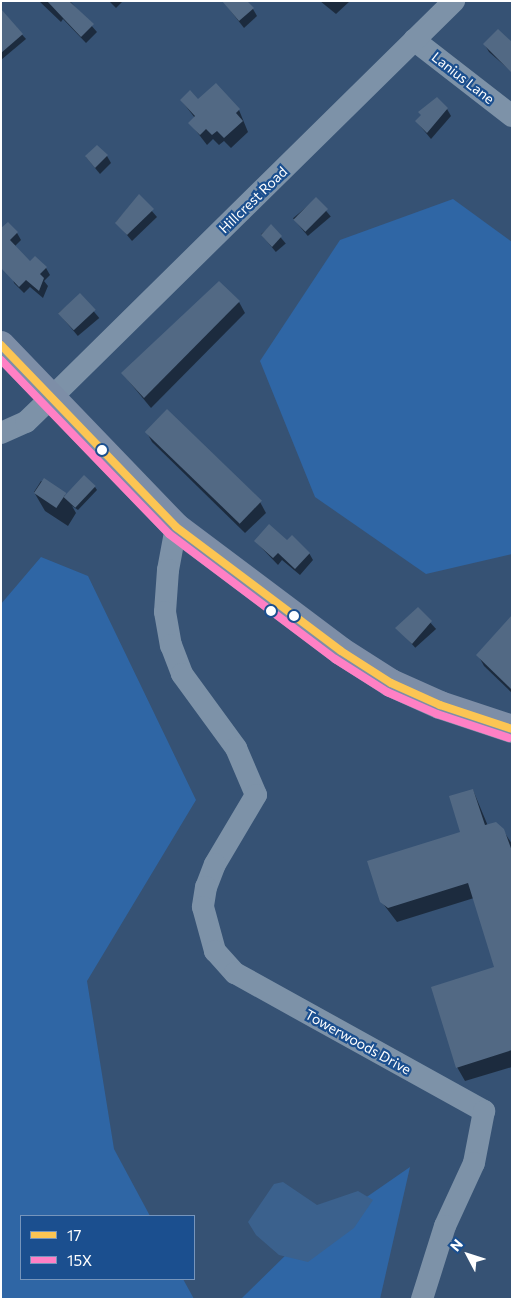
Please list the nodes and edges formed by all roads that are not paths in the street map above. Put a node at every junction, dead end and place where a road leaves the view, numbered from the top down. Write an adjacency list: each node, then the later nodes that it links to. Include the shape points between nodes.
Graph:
1 (454, 1): 2 (street, Hillcrest Road)
2 (414, 40): 3 (street, Lanius Lane); 5 (street, Hillcrest Road)
3 (512, 116)
4 (1, 345): 5 (main road)
5 (51, 398): 6 (street, Hillcrest Road, via 26,422); 7 (main road)
6 (1, 433)
7 (176, 527): 8 (main road, via 341,651 391,682 440,705); 9 (street, Towerwoods Drive, via 165,612 171,645 182,674 236,748 256,795 215,864 206,887 203,906 215,951 235,973 484,1111 474,1163 445,1226)
8 (512, 730)
9 (422, 1299)

